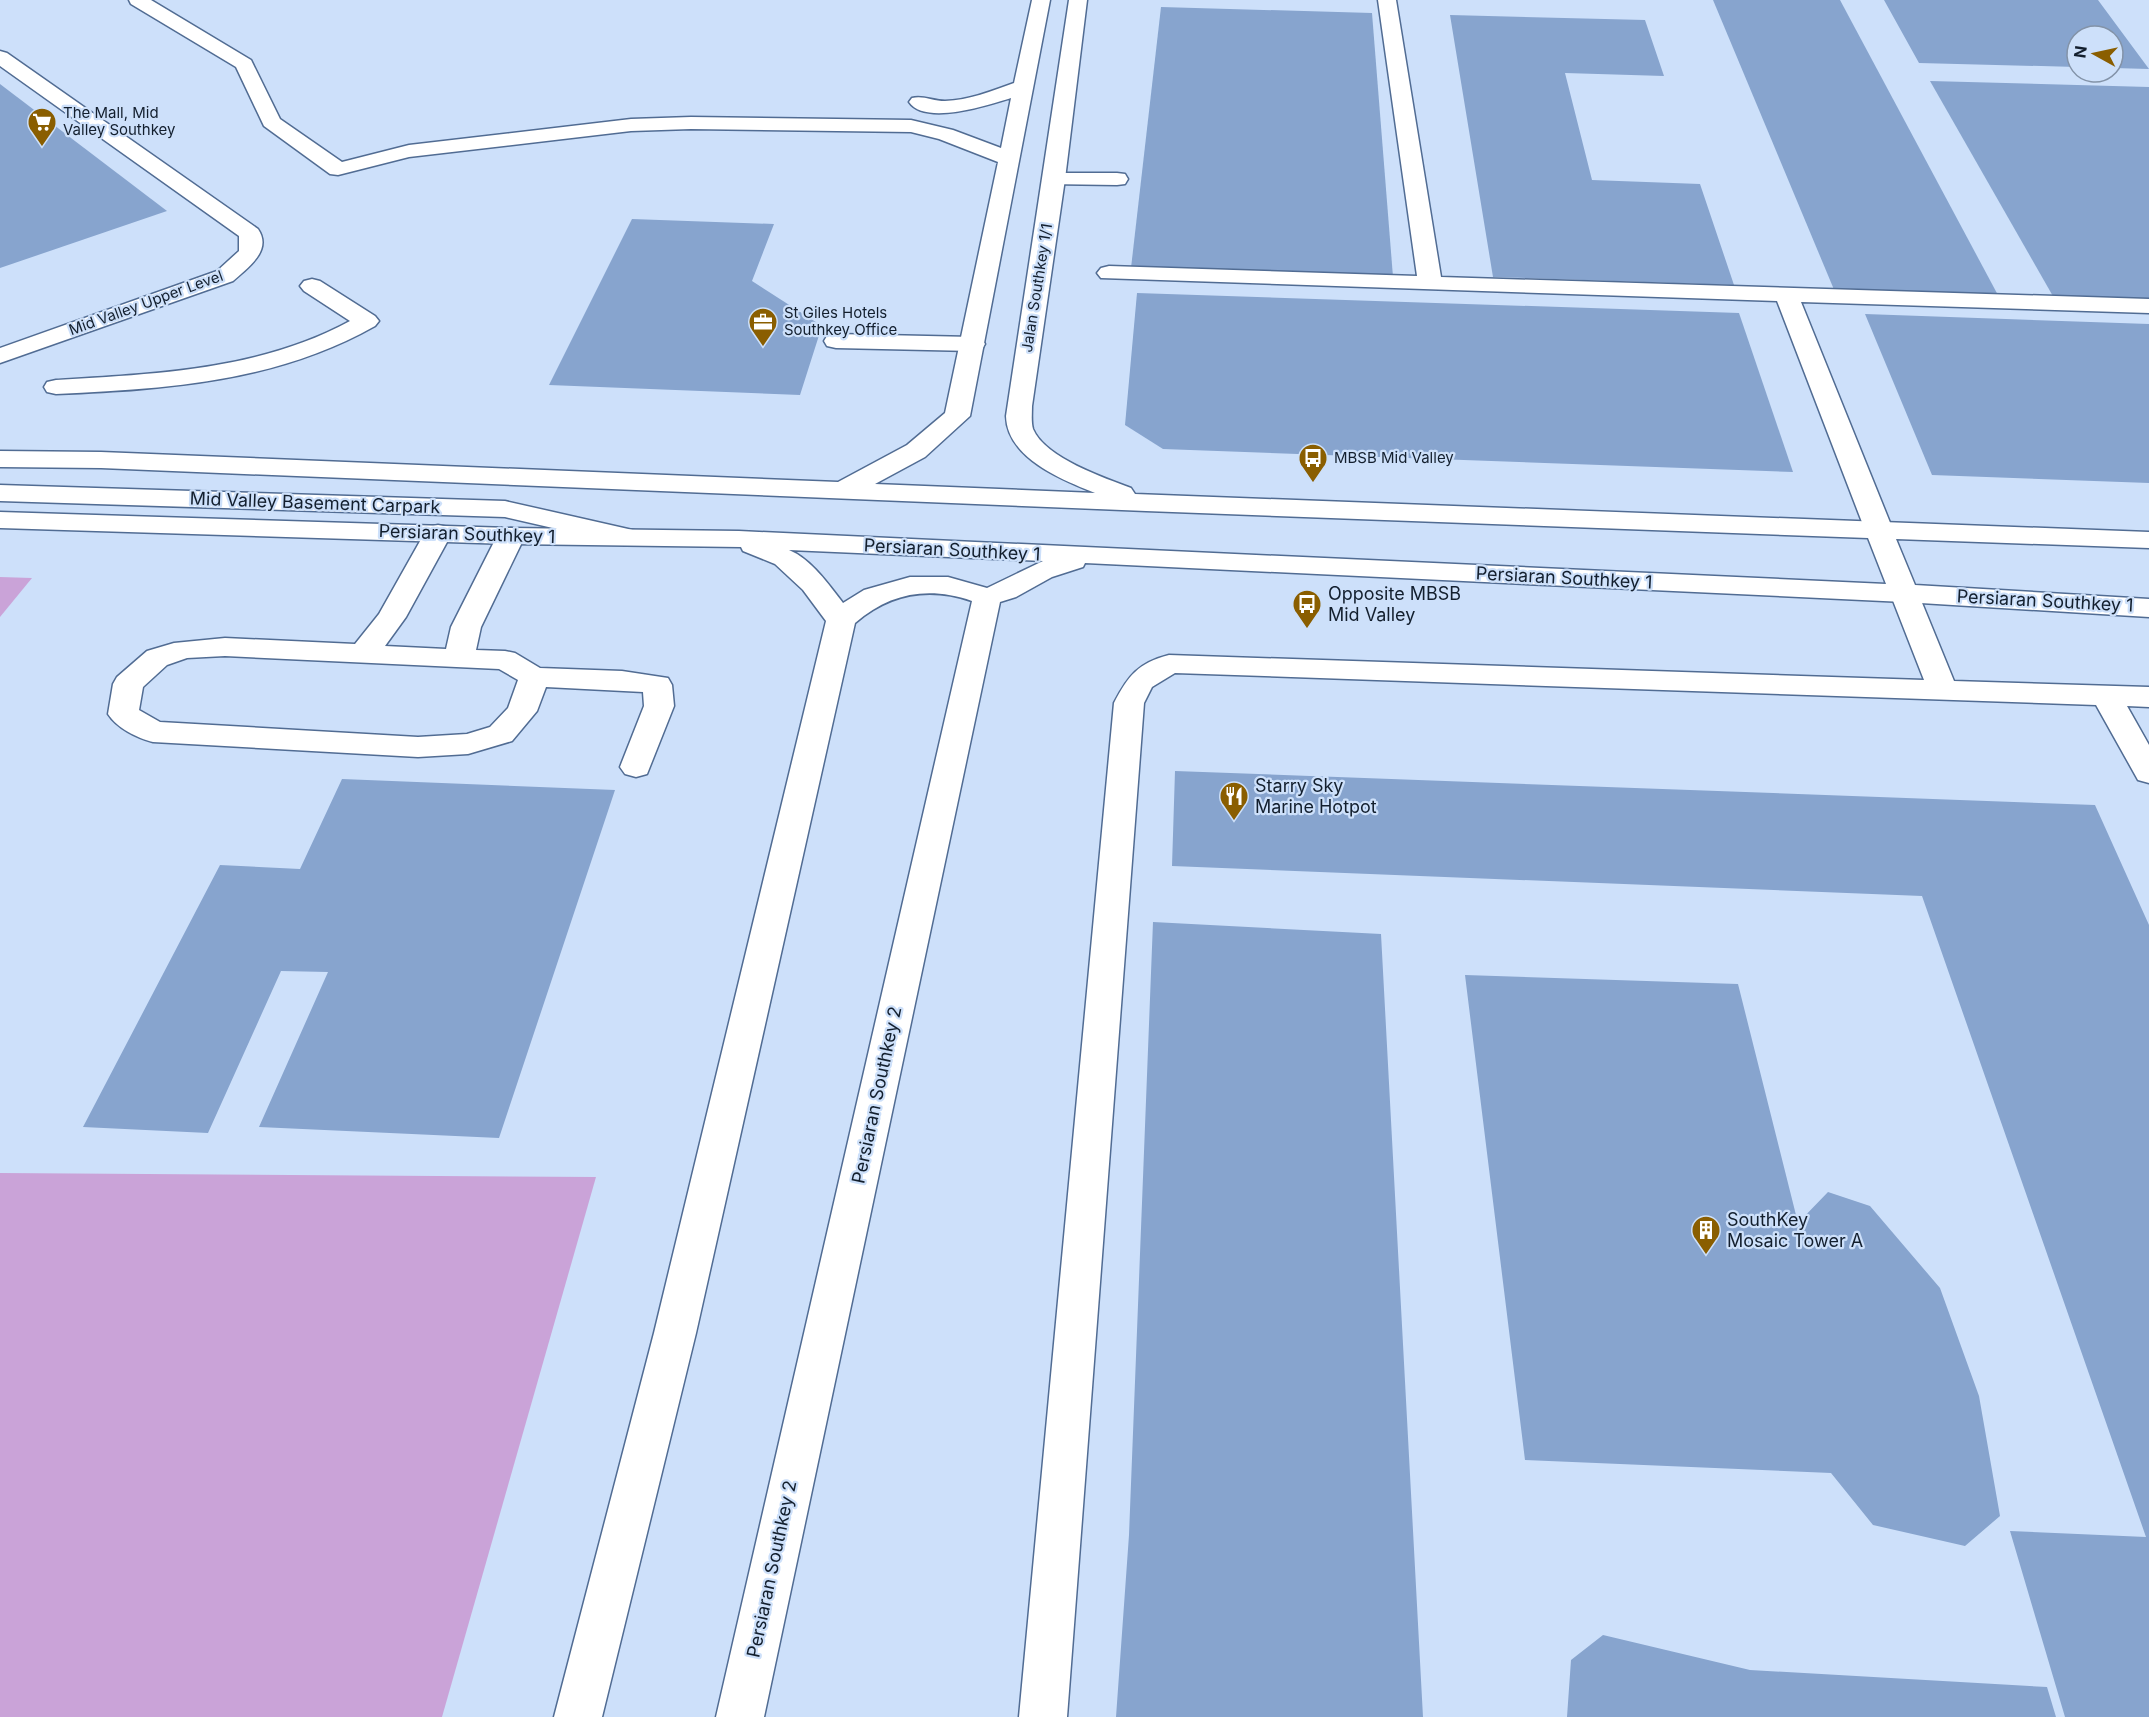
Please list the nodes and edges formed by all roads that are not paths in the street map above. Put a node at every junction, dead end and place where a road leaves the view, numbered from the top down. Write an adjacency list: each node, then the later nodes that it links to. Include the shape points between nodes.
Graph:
1 (138, 0): 8 (street, via 244,64 271,122 338,168 409,151 631,125 691,123 911,126 946,134)
2 (1041, 0): 6 (street)
3 (1077, 0): 9 (street, Jalan Southkey 1/1)
4 (1387, 0): 12 (street)
5 (0, 57): 18 (street, Mid Valley Upper Level, via 250,234 250,254 225,276)
6 (1023, 87): 7 (street, via 947,106); 8 (street)
7 (919, 102)
8 (1009, 159): 17 (street)
9 (1054, 179): 10 (street); 25 (street, Jalan Southkey 1/1, via 1019,406 1021,432 1046,458 1078,477)
10 (1117, 179)
11 (1109, 273): 12 (street)
12 (1430, 283): 14 (street)
13 (312, 286): 19 (street, via 368,321 317,347 243,368 147,383)
14 (1786, 295): 15 (street); 27 (street)
15 (2149, 306)
16 (837, 341): 17 (street)
17 (973, 344): 23 (street, via 957,416 916,451)
18 (0, 357)
19 (56, 387)
20 (0, 447): 22 (street)
21 (0, 459): 22 (street)
22 (101, 460): 23 (street)
23 (845, 489): 25 (street)
24 (0, 493): 30 (street, Mid Valley Basement Carpark, via 505,509)
25 (1146, 503): 27 (street)
26 (0, 520): 28 (street, Persiaran Southkey 1)
27 (1879, 530): 32 (street); 34 (street)
28 (438, 533): 29 (street, Persiaran Southkey 1); 38 (street, via 392,617)
29 (511, 536): 30 (street, Persiaran Southkey 1); 39 (street, via 466,627)
30 (627, 537): 31 (street, Persiaran Southkey 1)
31 (739, 539): 33 (street, Persiaran Southkey 1); 37 (street, via 785,558 813,584)
32 (2149, 540)
33 (1107, 558): 34 (street, Persiaran Southkey 1); 35 (street, via 1075,561 1042,571)
34 (1905, 593): 36 (street, Persiaran Southkey 1); 41 (street)
35 (987, 597): 37 (street, via 964,588 906,585 857,604); 47 (street, Persiaran Southkey 2)
36 (2149, 608)
37 (841, 620): 46 (street, via 675,1333)
38 (363, 654): 39 (street); 40 (street, via 225,647 184,649 157,658 128,684 123,714 153,732 418,747 468,744 501,734 522,711)
39 (459, 658): 40 (street, via 505,660)
40 (534, 677): 44 (street, via 657,685 659,705)
41 (1943, 691): 42 (street); 48 (street, via 1169,664 1140,681 1129,702)
42 (2106, 695): 43 (street); 45 (street)
43 (2149, 697)
44 (636, 767)
45 (2149, 773)
46 (578, 1717)
47 (740, 1717)
48 (1043, 1717)

